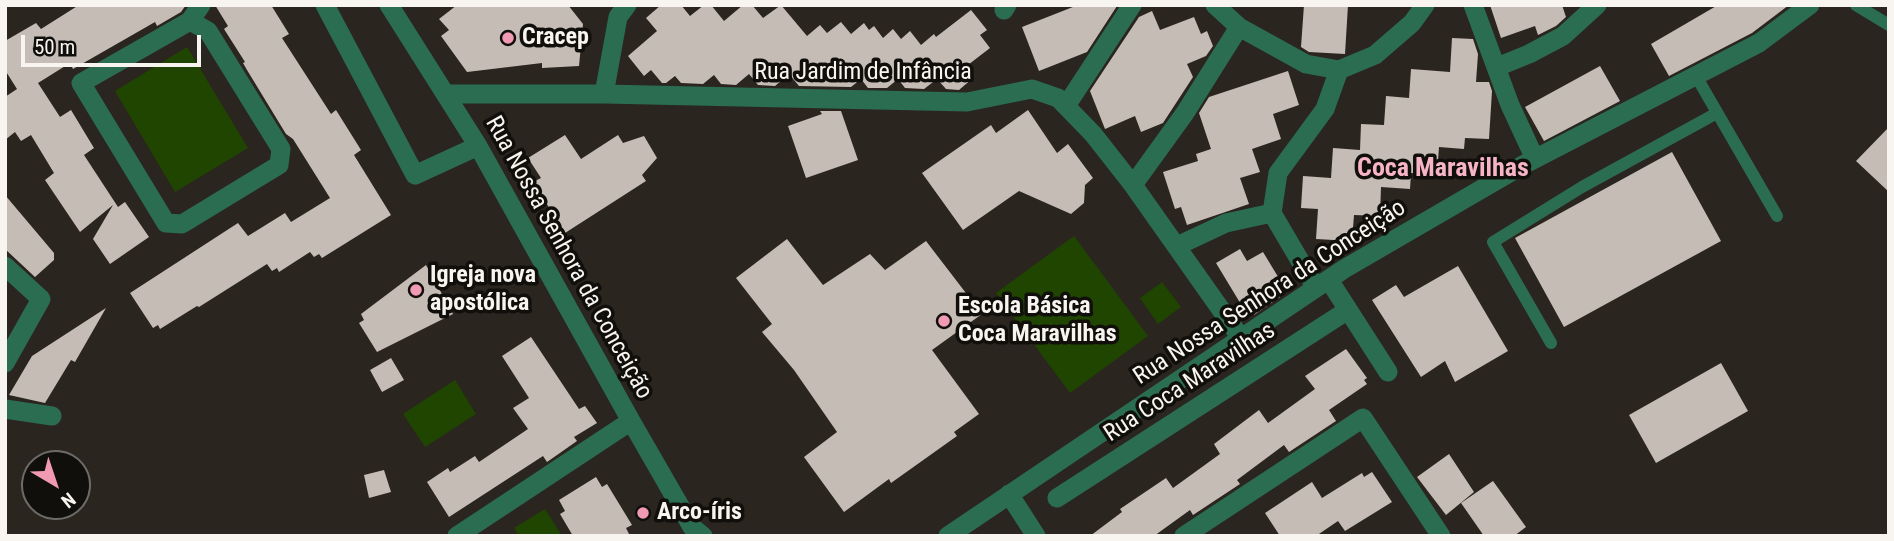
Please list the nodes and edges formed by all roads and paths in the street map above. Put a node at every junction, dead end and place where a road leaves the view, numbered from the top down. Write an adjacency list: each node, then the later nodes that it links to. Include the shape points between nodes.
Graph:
1 (325, 5): 21 (street, via 415,175)
2 (389, 5): 17 (street, Rua Nossa Senhora da Conceição)
3 (627, 5): 18 (street, via 618,17)
4 (1132, 5): 19 (street)
5 (1215, 5): 13 (street)
6 (1425, 5): 15 (street, via 1412,23 1375,55)
7 (1472, 5): 14 (street)
8 (1597, 5): 14 (street, via 1563,36)
9 (1810, 5): 16 (street, Rua Nossa Senhora da Conceição, via 1759,43)
10 (1856, 5): 12 (lane)
11 (195, 13): 11 (street, via 81,83 166,223 182,224 279,165 281,149)
12 (1889, 25)
13 (1239, 27): 15 (street, via 1306,64); 23 (street)
14 (1497, 66): 22 (street)
15 (1339, 70): 24 (street, via 1325,110 1278,173)
16 (1696, 76): 20 (lane); 22 (street, Rua Nossa Senhora da Conceição)
17 (447, 94): 18 (street, Rua Jardim de Infância); 21 (street, Rua Nossa Senhora da Conceição)
18 (604, 94): 19 (street, Rua Jardim de Infância, via 967,102 1032,89 1058,98)
19 (1066, 106): 23 (street, Rua Jardim de Infância)
20 (1717, 113): 25 (lane); 31 (lane, via 1493,242)
21 (478, 146): 37 (street, Rua Nossa Senhora da Conceição)
22 (1535, 159): 28 (street, Rua Nossa Senhora da Conceição)
23 (1133, 185): 26 (street, Rua Jardim de Infância)
24 (1272, 213): 26 (street, via 1226,223); 28 (street)
25 (1777, 216)
26 (1177, 246): 30 (street, Rua Jardim de Infância)
27 (5, 266): 32 (street, via 41,299)
28 (1323, 284): 29 (street); 30 (street, Rua Nossa Senhora da Conceição)
29 (1349, 310): 33 (street); 38 (street, Rua Coca Maravilhas)
30 (1241, 338): 36 (street, Rua Nossa Senhora da Conceição)
31 (1551, 343)
32 (5, 363)
33 (1388, 372)
34 (5, 409): 35 (street)
35 (52, 416)
36 (1118, 420): 38 (street); 39 (street, Rua Nossa Senhora da Conceição)
37 (631, 421): 41 (street); 42 (street, Rua Nossa Senhora da Conceição, via 692,527)
38 (1137, 446): 40 (street, Rua Coca Maravilhas)
39 (1009, 494): 43 (street, Rua Nossa Senhora da Conceição); 44 (street)
40 (1058, 498)
41 (457, 536)
42 (703, 536)
43 (948, 536)
44 (1036, 536)
45 (1184, 536): 46 (street, via 1363,418)
46 (1441, 536)

